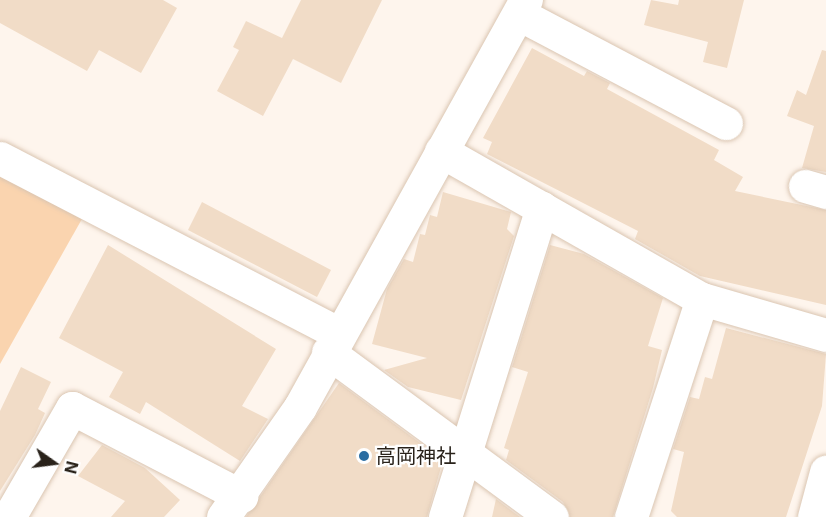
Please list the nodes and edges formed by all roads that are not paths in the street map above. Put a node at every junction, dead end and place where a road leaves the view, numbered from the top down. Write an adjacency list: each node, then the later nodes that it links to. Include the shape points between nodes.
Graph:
1 (523, 7): 2 (street, via 696,95); 3 (street)
2 (726, 123)
3 (441, 151): 5 (street); 8 (street)
4 (0, 158): 8 (street)
5 (542, 208): 6 (street); 9 (street)
6 (702, 300): 7 (street); 15 (street)
7 (826, 335)
8 (333, 343): 9 (street); 11 (street, via 300,407)
9 (464, 453): 13 (street); 14 (street)
10 (826, 472): 16 (street)
11 (232, 506): 12 (street, via 72,408)
12 (9, 517)
13 (445, 517)
14 (552, 517)
15 (631, 517)
16 (814, 517)

